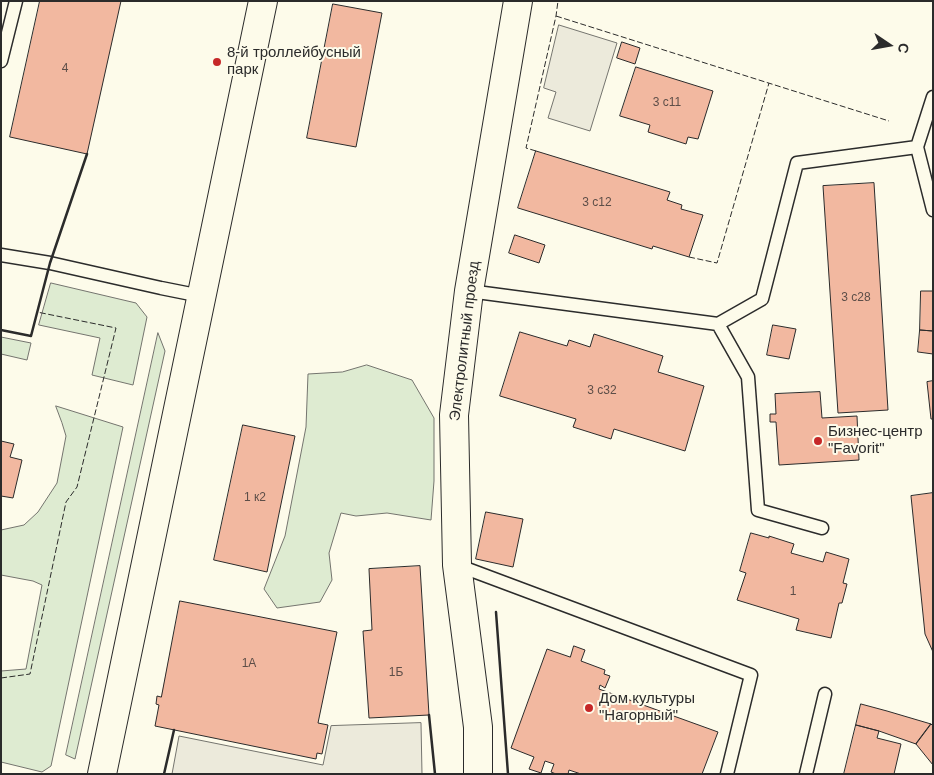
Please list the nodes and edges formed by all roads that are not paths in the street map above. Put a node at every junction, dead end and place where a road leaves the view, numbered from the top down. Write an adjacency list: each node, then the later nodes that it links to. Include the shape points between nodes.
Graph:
1 (16, 1): 4 (lane)
2 (263, 1): 10 (street)
3 (518, 1): 9 (street, Электролитный проезд)
4 (1, 61)
5 (933, 97): 6 (lane)
6 (917, 147): 7 (lane); 11 (lane, via 797,163 762,299)
7 (933, 210)
8 (1, 255): 10 (lane)
9 (469, 291): 11 (lane); 13 (street, Электролитный проезд, via 454,415)
10 (202, 296): 15 (street)
11 (718, 324): 12 (lane, via 748,376 758,510)
12 (822, 528)
13 (457, 565): 16 (street, Электролитный проезд, via 478,727); 17 (lane, via 751,675)
14 (825, 694): 18 (lane)
15 (102, 774)
16 (478, 774)
17 (727, 774)
18 (806, 774)

